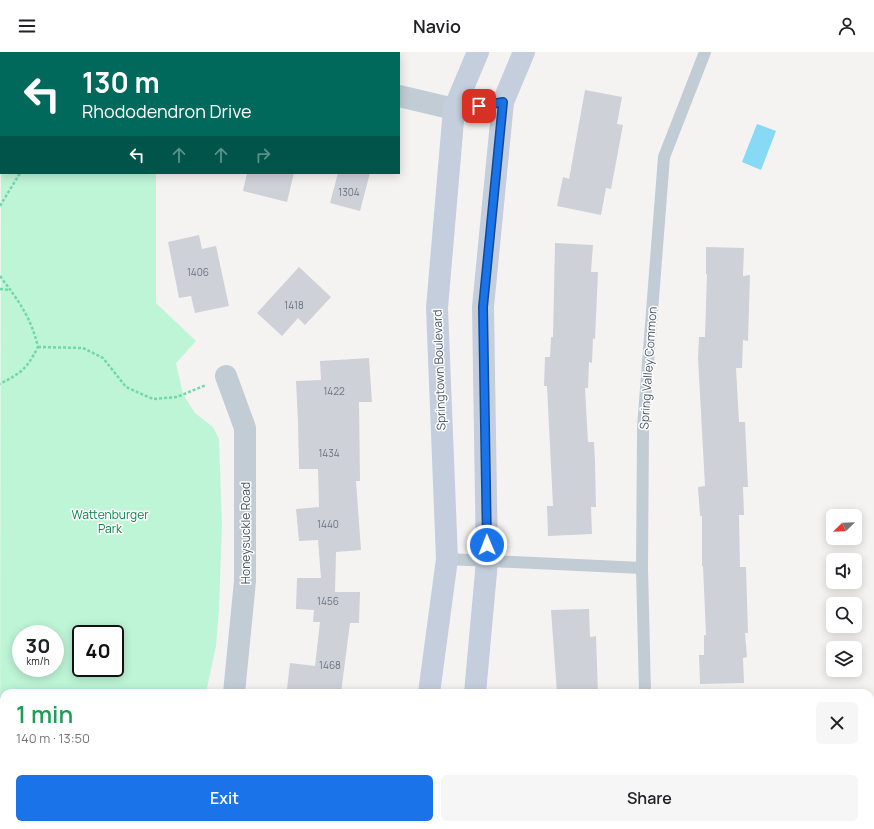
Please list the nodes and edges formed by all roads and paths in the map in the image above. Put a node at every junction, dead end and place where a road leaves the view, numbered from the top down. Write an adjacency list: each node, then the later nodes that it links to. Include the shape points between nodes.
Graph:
1 (478, 52): 6 (street, Springtown Boulevard)
2 (524, 52): 5 (street)
3 (705, 52): 17 (lane, Spring Valley Common, via 664,157 644,427)
4 (400, 96): 6 (street)
5 (503, 102): 6 (street); 16 (street, via 483,307)
6 (454, 109): 15 (street, Springtown Boulevard, via 437,308)
7 (19, 174): 8 (path)
8 (0, 206)
9 (0, 276): 11 (path)
10 (0, 289): 11 (path)
11 (10, 290): 12 (path, via 30,321)
12 (38, 347): 13 (path, via 83,348 103,358 126,387 153,399 177,397); 14 (path, via 22,372)
13 (226, 376): 18 (street, Honeysuckle Road, via 245,428 245,581)
14 (0, 384)
15 (447, 559): 16 (lane); 19 (street, Springtown Boulevard)
16 (487, 561): 17 (lane); 20 (street)
17 (642, 568): 21 (lane, Spring Valley Common)
18 (234, 689)
19 (430, 689)
20 (475, 689)
21 (645, 689)

